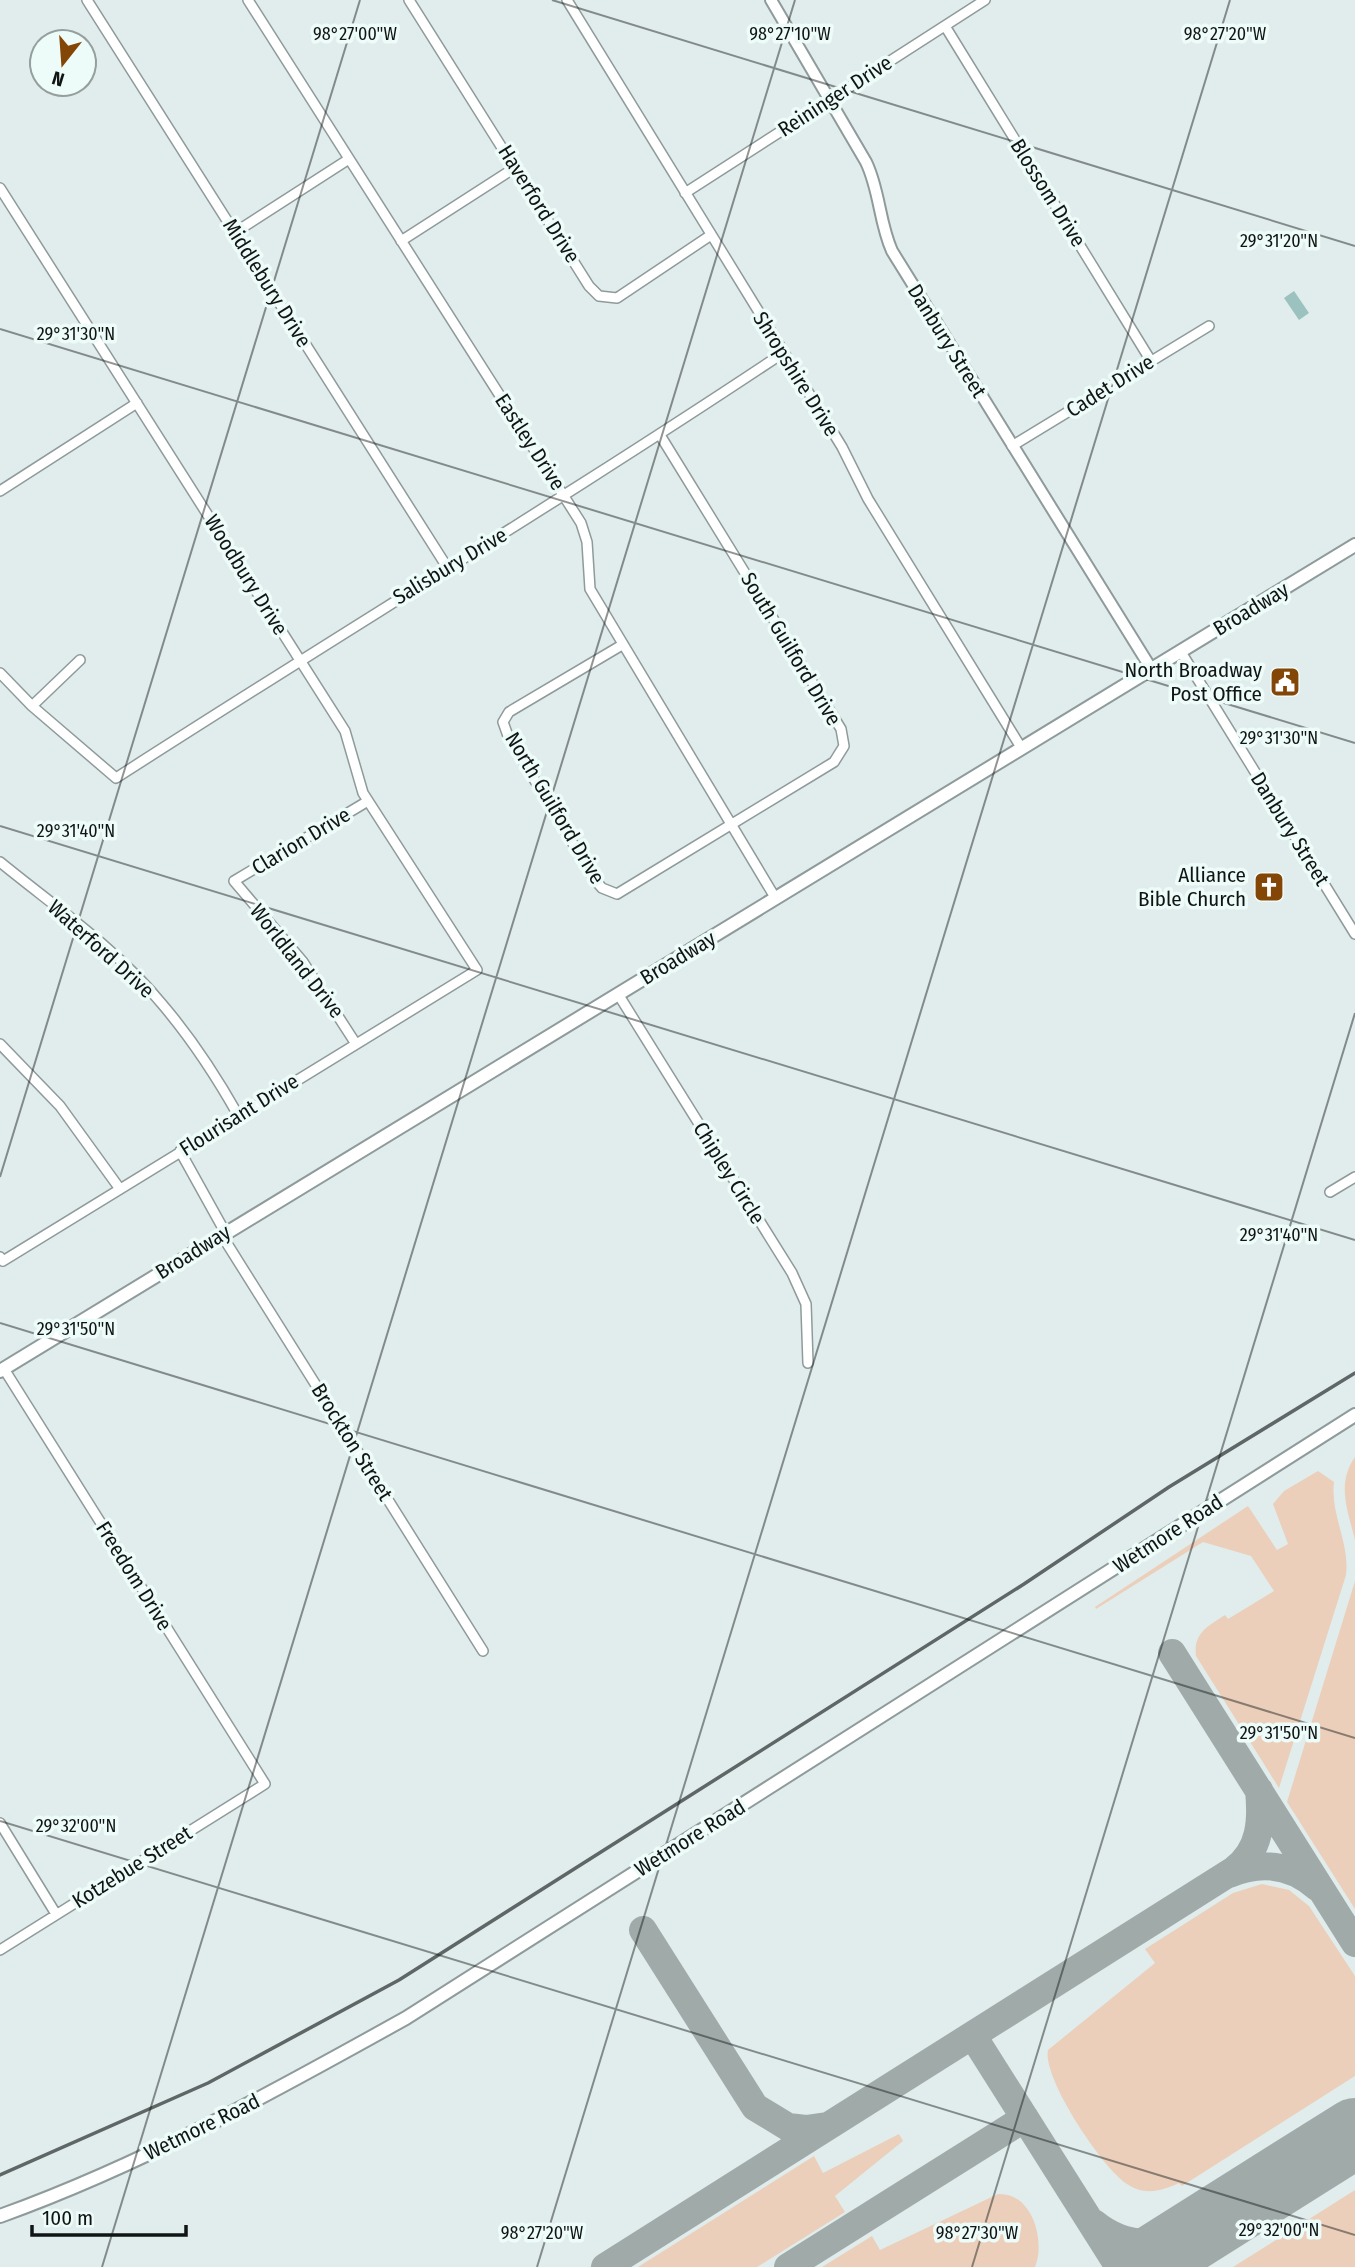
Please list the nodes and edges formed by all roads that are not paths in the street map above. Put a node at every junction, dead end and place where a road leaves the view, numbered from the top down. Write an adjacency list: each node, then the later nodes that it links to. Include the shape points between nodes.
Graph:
1 (87, 0): 13 (street, Middlebury Drive)
2 (248, 0): 9 (street, Eastley Drive)
3 (410, 0): 10 (street, Haverford Drive)
4 (567, 0): 12 (street, Shropshire Drive)
5 (771, 0): 8 (street, Danbury Street)
6 (985, 0): 7 (street, Reininger Drive)
7 (945, 26): 8 (street, Reininger Drive); 18 (street, Blossom Drive)
8 (831, 99): 12 (street, Reininger Drive); 21 (street, Danbury Street, via 871,172 892,251)
9 (349, 159): 13 (street); 15 (street, Eastley Drive)
10 (516, 167): 14 (street, Haverford Drive, via 599,296 617,298); 15 (street)
11 (0, 188): 19 (street, Woodbury Drive)
12 (685, 193): 14 (street, Shropshire Drive)
13 (234, 233): 25 (street, Middlebury Drive)
14 (711, 235): 17 (street, Shropshire Drive)
15 (401, 241): 23 (street, Eastley Drive)
16 (1209, 326): 18 (street, Cadet Drive)
17 (783, 353): 20 (street, Salisbury Drive); 33 (street, Shropshire Drive)
18 (1151, 361): 21 (street, Cadet Drive)
19 (137, 403): 22 (street); 29 (street, Woodbury Drive)
20 (660, 435): 23 (street, Salisbury Drive); 35 (street, South Guilford Drive, via 844,738 844,748 834,762)
21 (1012, 446): 30 (street, Danbury Street)
22 (0, 491)
23 (565, 497): 25 (street, Salisbury Drive); 26 (street, Eastley Drive, via 582,523 590,589)
24 (1355, 545): 27 (main road, Broadway)
25 (447, 566): 29 (street, Salisbury Drive)
26 (622, 645): 35 (street, Eastley Drive); 35 (street, North Guilford Drive, via 509,712 503,722 508,736 595,880 609,892 626,891)
27 (1181, 652): 30 (main road, Broadway); 39 (street, Danbury Street)
28 (80, 660): 32 (street)
29 (300, 660): 32 (street, Salisbury Drive, via 117,778); 34 (street, Woodbury Drive, via 345,731 357,779)
30 (1152, 670): 33 (main road, Broadway)
31 (0, 673): 32 (street)
32 (33, 706)
33 (1022, 749): 38 (main road, Broadway)
34 (368, 801): 37 (street, Clarion Drive); 40 (street, Woodbury Drive)
35 (730, 824): 38 (street, Eastley Drive)
36 (0, 862): 44 (street, Waterford Drive, via 110,951 162,1003)
37 (233, 881): 43 (street, Worldland Drive, via 303,962)
38 (776, 899): 41 (main road, Broadway)
39 (1355, 934)
40 (477, 970): 43 (street, Flourisant Drive)
41 (618, 994): 49 (main road, Broadway); 51 (street, Chipley Circle, via 792,1273 806,1304)
42 (0, 1044): 47 (street, via 60,1106)
43 (356, 1044): 44 (street, Flourisant Drive)
44 (238, 1115): 45 (street, Flourisant Drive)
45 (180, 1151): 47 (street, Flourisant Drive); 49 (street, Brockton Street)
46 (1355, 1177): 48 (street)
47 (120, 1189): 50 (street, Flourisant Drive)
48 (1330, 1192)
49 (223, 1233): 52 (main road, Broadway); 54 (street, Brockton Street)
50 (1, 1259)
51 (807, 1363)
52 (2, 1370): 55 (street, Freedom Drive)
53 (1355, 1415): 59 (main road, Wetmore Road, via 406,2018 284,2086 136,2159)
54 (483, 1651)
55 (265, 1784): 57 (street, Kotzebue Street)
56 (0, 1823): 57 (street)
57 (55, 1914): 58 (street, Kotzebue Street)
58 (0, 1950)
59 (1, 2212)

